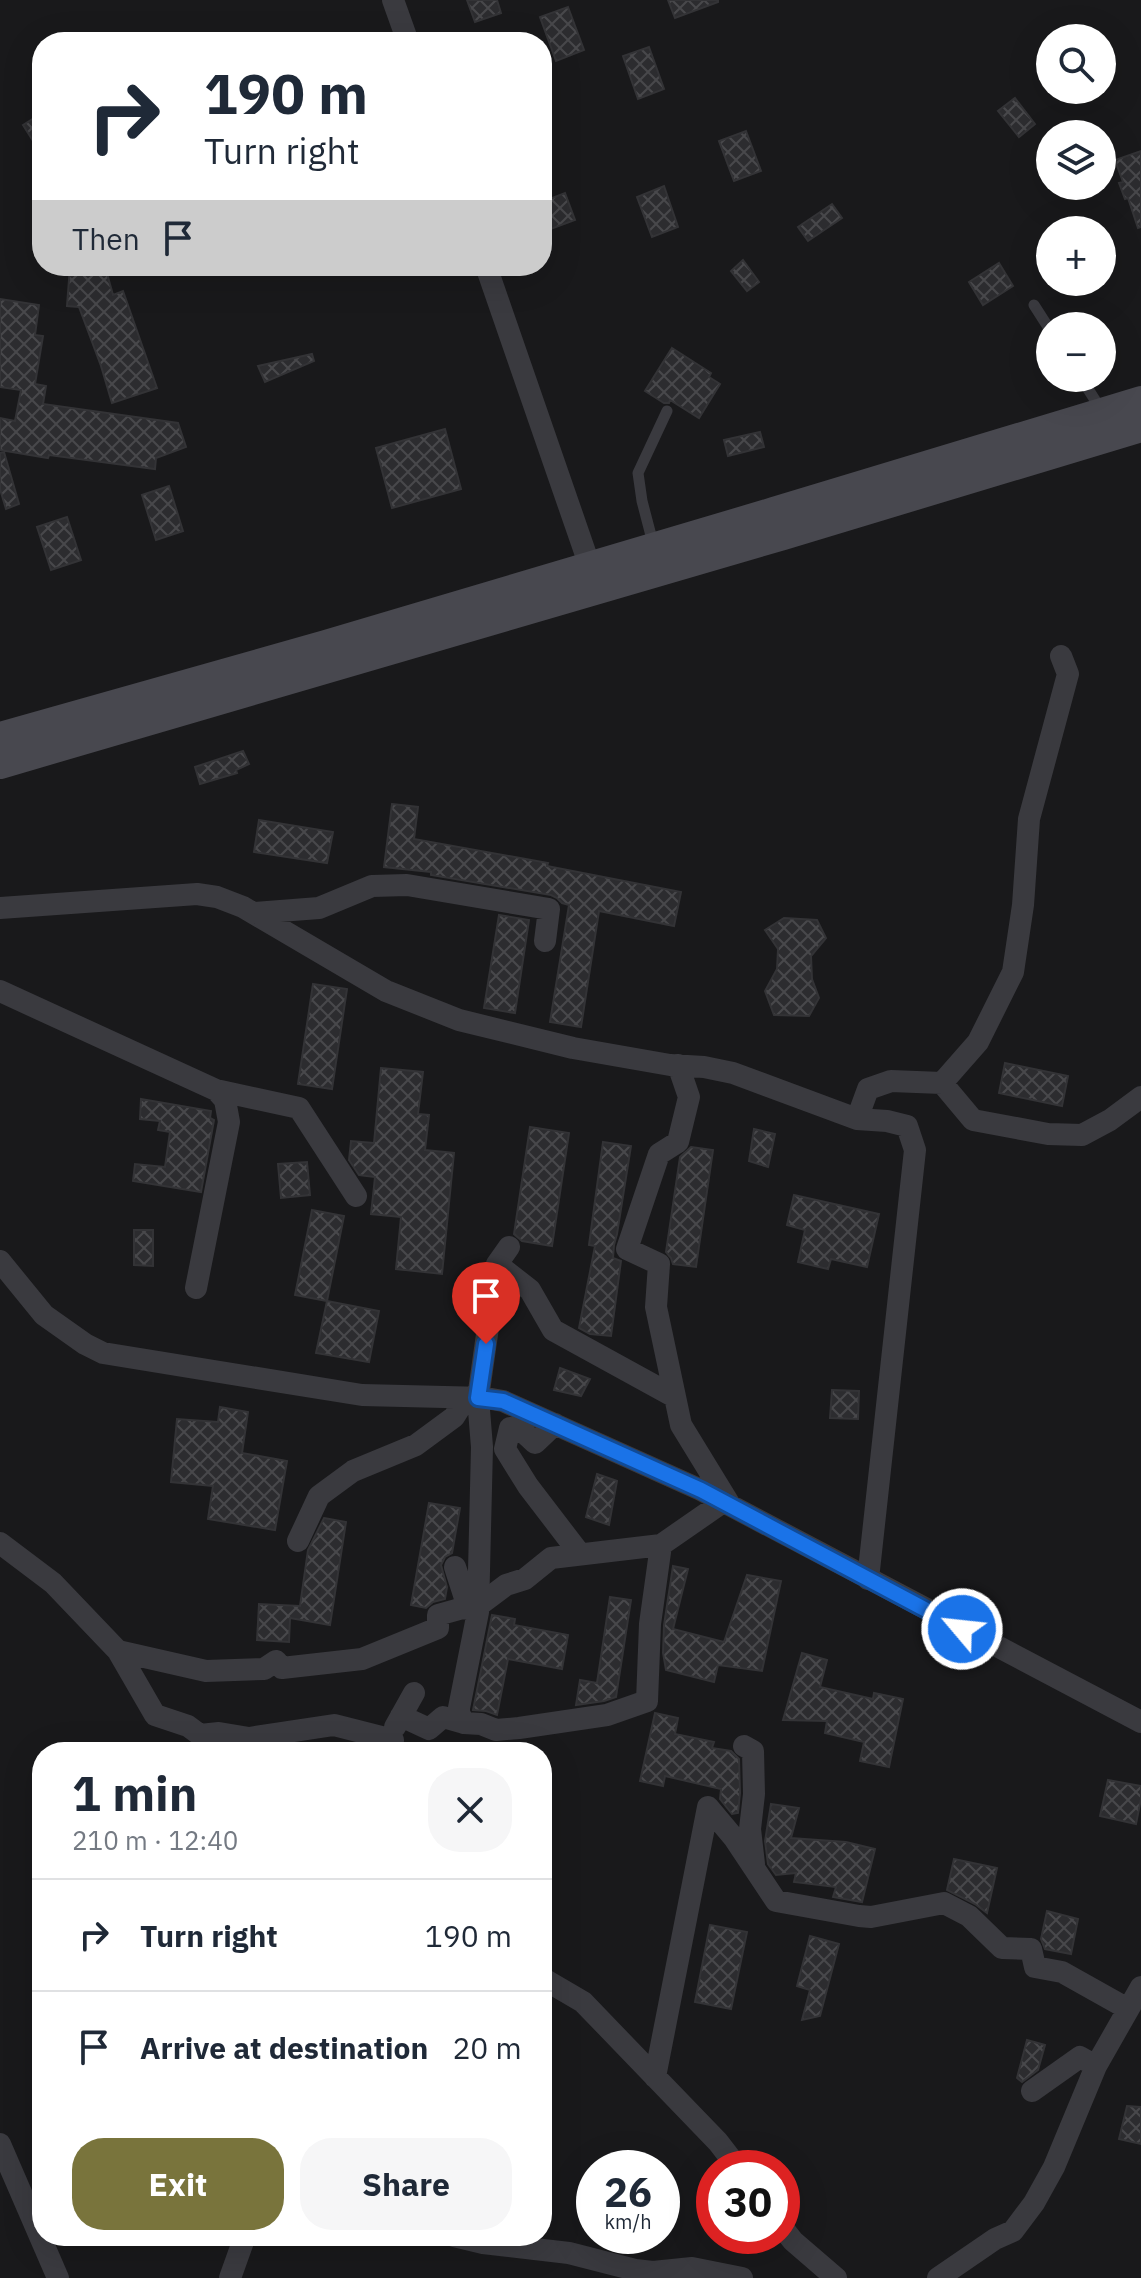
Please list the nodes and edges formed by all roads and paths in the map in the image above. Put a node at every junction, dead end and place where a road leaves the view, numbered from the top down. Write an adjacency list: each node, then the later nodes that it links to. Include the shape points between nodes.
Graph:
1 (393, 0): 2 (street)
2 (404, 32)
3 (489, 276): 12 (street)
4 (1034, 305): 5 (lane)
5 (1038, 312)
6 (1090, 392): 9 (lane)
7 (1141, 401): 9 (main road)
8 (667, 411): 11 (lane, via 638,473)
9 (1102, 412): 11 (main road)
10 (1141, 427): 12 (main road)
11 (654, 547): 12 (main road)
12 (594, 578): 14 (main road, via 326,645); 15 (main road)
13 (1061, 656): 21 (street, via 1068,674 1029,819 1013,972 978,1042)
14 (0, 737)
15 (0, 764)
16 (0, 908): 17 (street, via 197,894)
17 (253, 913): 18 (street, via 319,908 372,886 407,885 549,909); 20 (street, via 386,991 459,1020 573,1048)
18 (545, 941)
19 (0, 991): 22 (street)
20 (678, 1065): 24 (street, via 733,1073); 28 (street, via 689,1097 678,1142 659,1154 627,1249 659,1264 656,1307)
21 (942, 1083): 23 (street, via 973,1120 1048,1134 1082,1135); 24 (street, via 891,1081 868,1089)
22 (216, 1090): 25 (street, via 299,1108); 27 (street, via 225,1100 229,1122)
23 (1141, 1097)
24 (857, 1119): 37 (street, via 907,1126 915,1150)
25 (356, 1196)
26 (0, 1261): 29 (street, via 44,1315 103,1353 362,1395)
27 (196, 1288)
28 (675, 1397): 29 (street, via 553,1330 503,1256); 31 (street, via 681,1425)
29 (472, 1398): 30 (street, via 503,1401); 32 (street, via 416,1445 353,1471 319,1496); 38 (street, via 482,1447)
30 (555, 1424): 31 (street); 35 (street, via 535,1443 520,1429 510,1428 505,1449)
31 (726, 1504): 34 (street); 37 (street)
32 (298, 1541)
33 (0, 1543): 39 (street, via 53,1583)
34 (661, 1545): 35 (street); 43 (street, via 647,1701 607,1715 519,1728 496,1730)
35 (580, 1554): 38 (street, via 551,1558)
36 (455, 1567): 38 (street)
37 (868, 1579): 42 (street)
38 (473, 1609): 39 (street, via 438,1615 438,1628 362,1659 301,1667 282,1668 276,1661 264,1669 206,1671); 43 (street, via 459,1708)
39 (118, 1651): 44 (street, via 155,1715)
40 (414, 1693): 41 (street)
41 (401, 1716): 43 (street, via 429,1729 443,1717); 47 (street)
42 (1141, 1722)
43 (464, 1723)
44 (200, 1735): 45 (street); 46 (street, via 249,1738 334,1725)
45 (209, 1742)
46 (381, 1742)
47 (392, 1742)
48 (744, 1746): 49 (street, via 753,1751 750,1829)
49 (755, 1869): 52 (street, via 776,1901 859,1916 944,1903 969,1916 1002,1948 1031,1949 1035,1967 1062,1972); 54 (street, via 708,1807)
50 (552, 1984): 54 (street, via 583,2002)
51 (1141, 1987): 52 (street)
52 (1128, 2009): 53 (street)
53 (1096, 2066): 55 (street, via 1080,2057); 67 (street, via 1034,2203 1013,2231)
54 (655, 2077): 57 (street)
55 (1032, 2091)
56 (0, 2144): 58 (street)
57 (724, 2150)
58 (32, 2218)
59 (44, 2246): 63 (street)
60 (241, 2246): 64 (street)
61 (509, 2246): 65 (street, via 569,2253 635,2270 692,2268)
62 (800, 2247): 66 (street)
63 (58, 2278)
64 (230, 2278)
65 (742, 2278)
66 (836, 2278)
67 (938, 2278)

